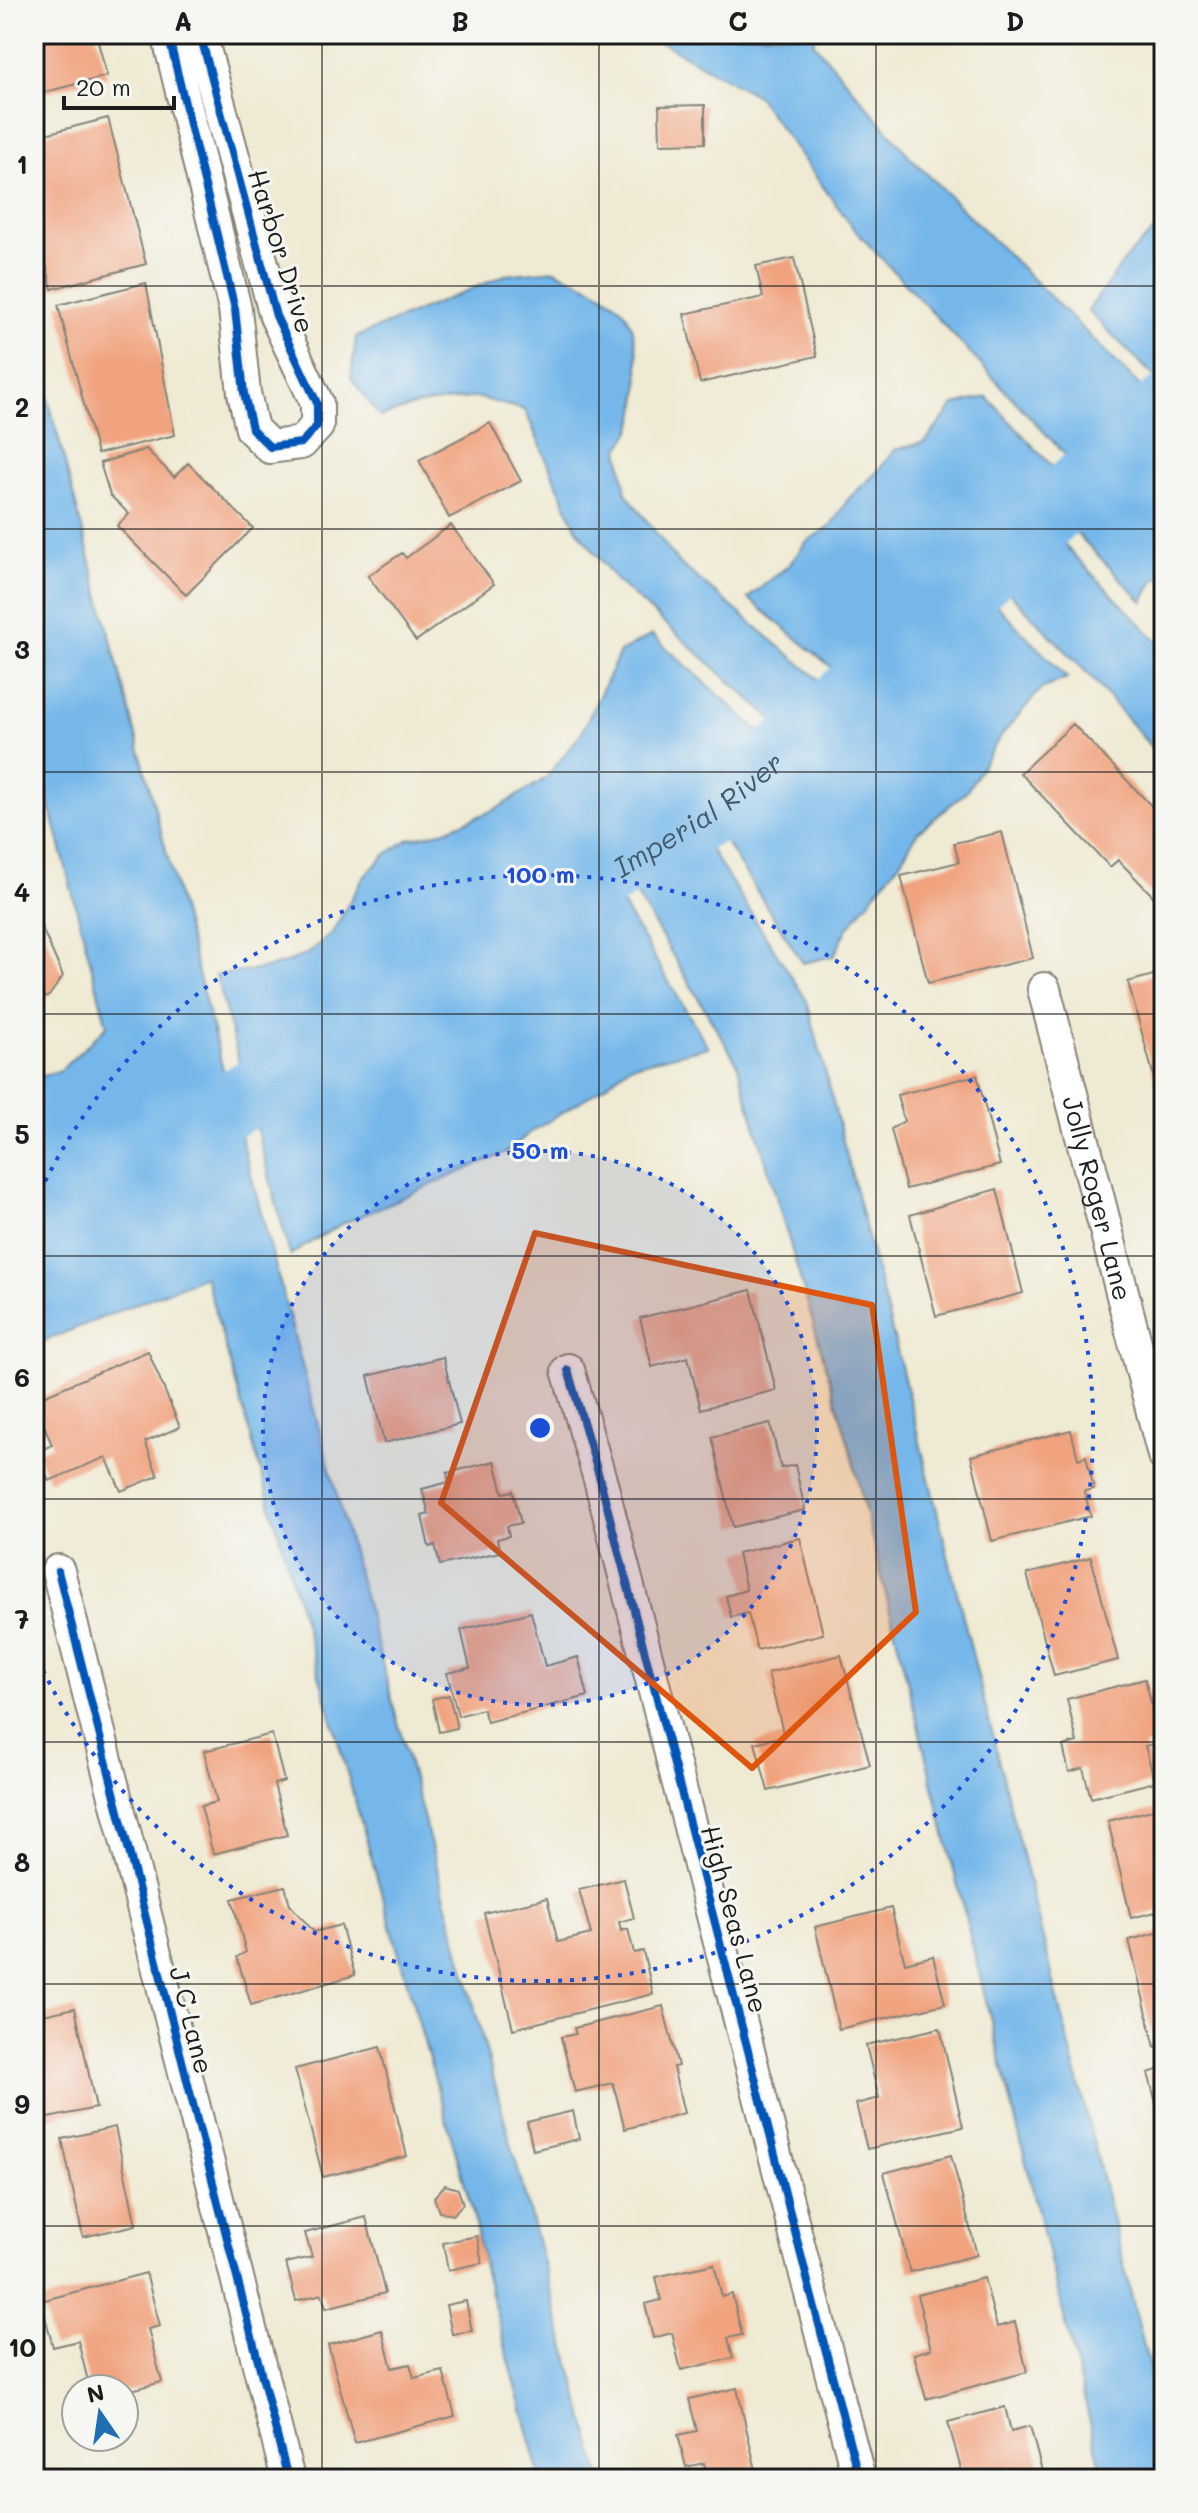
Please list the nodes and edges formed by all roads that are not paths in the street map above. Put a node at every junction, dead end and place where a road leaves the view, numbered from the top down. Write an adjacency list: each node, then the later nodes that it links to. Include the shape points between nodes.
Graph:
1 (168, 34): 2 (street, Harbor Drive, via 235,309 252,429 270,447 301,443 317,426 317,403 276,316)
2 (200, 34)
3 (1044, 989): 5 (street, Jolly Roger Lane)
4 (568, 1370): 8 (street, High Seas Lane)
5 (1164, 1455)
6 (58, 1571): 7 (street, J C Lane)
7 (288, 2479)
8 (859, 2479)

